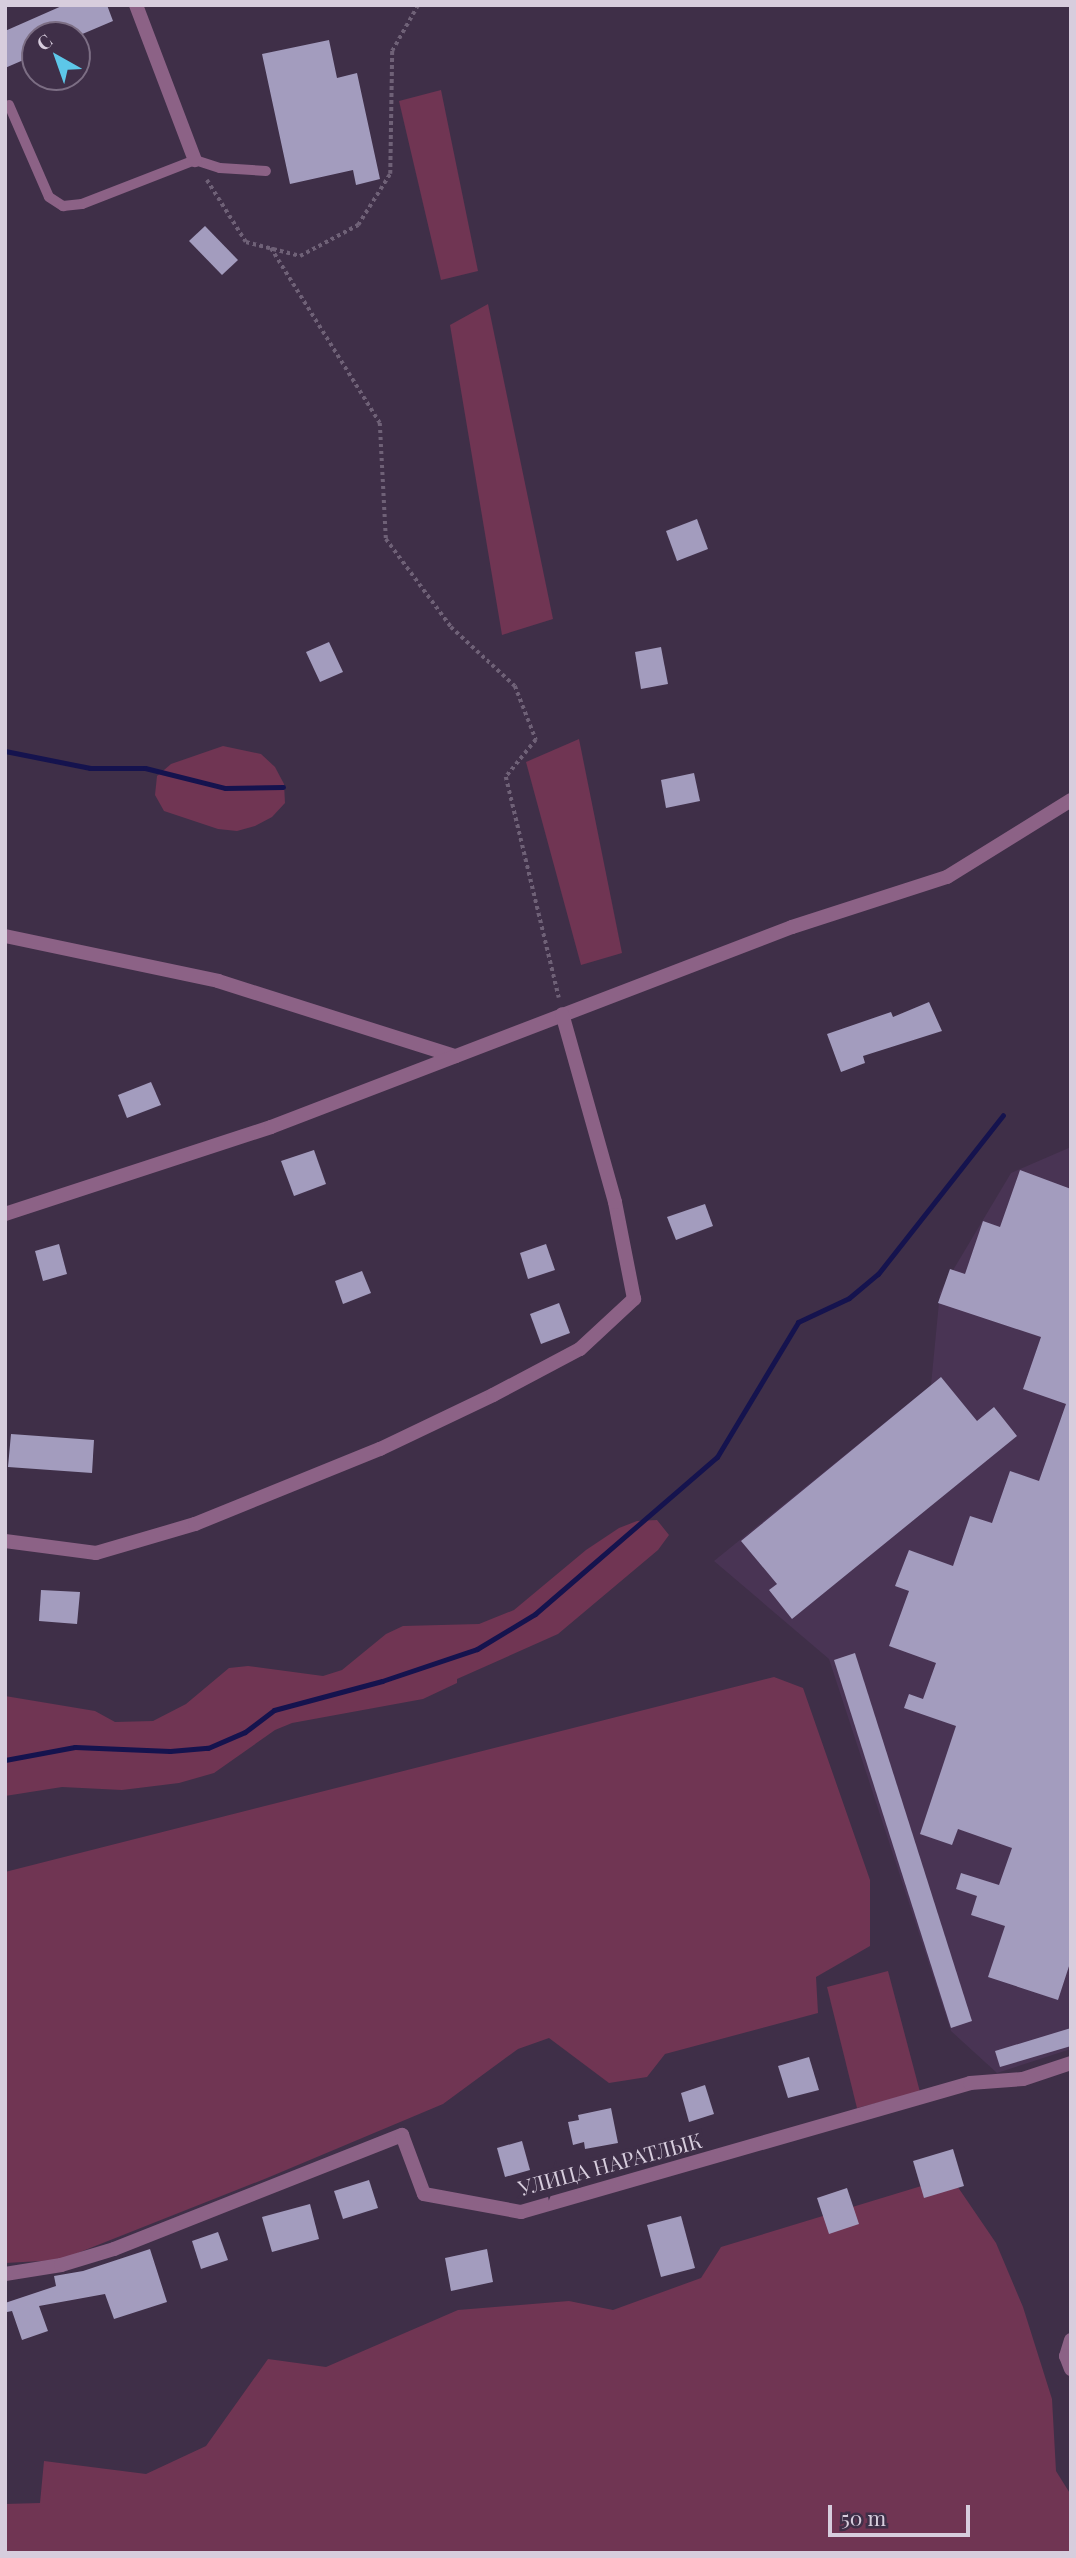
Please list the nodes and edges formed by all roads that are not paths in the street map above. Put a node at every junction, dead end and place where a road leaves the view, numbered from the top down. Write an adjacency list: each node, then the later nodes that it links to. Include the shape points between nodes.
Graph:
1 (136, 5): 3 (street)
2 (9, 105): 3 (lane, via 50,197 63,206 82,204)
3 (195, 160): 4 (lane)
4 (266, 171)
5 (1071, 800): 7 (street, via 947,877 792,927)
6 (5, 936): 8 (street, via 218,981)
7 (562, 1014): 8 (street); 10 (street, via 615,1202 634,1299 580,1349 493,1395 380,1449 195,1524 96,1553)
8 (455, 1056): 9 (street, via 271,1126)
9 (5, 1214)
10 (5, 1541)
11 (1071, 2063): 12 (street, УЛИЦА НАРАТЛЫК, via 1023,2079 970,2082 521,2212 424,2194 402,2135 114,2249 61,2265)
12 (5, 2274)
13 (1071, 2340): 14 (street, via 1066,2356)
14 (1071, 2369)

